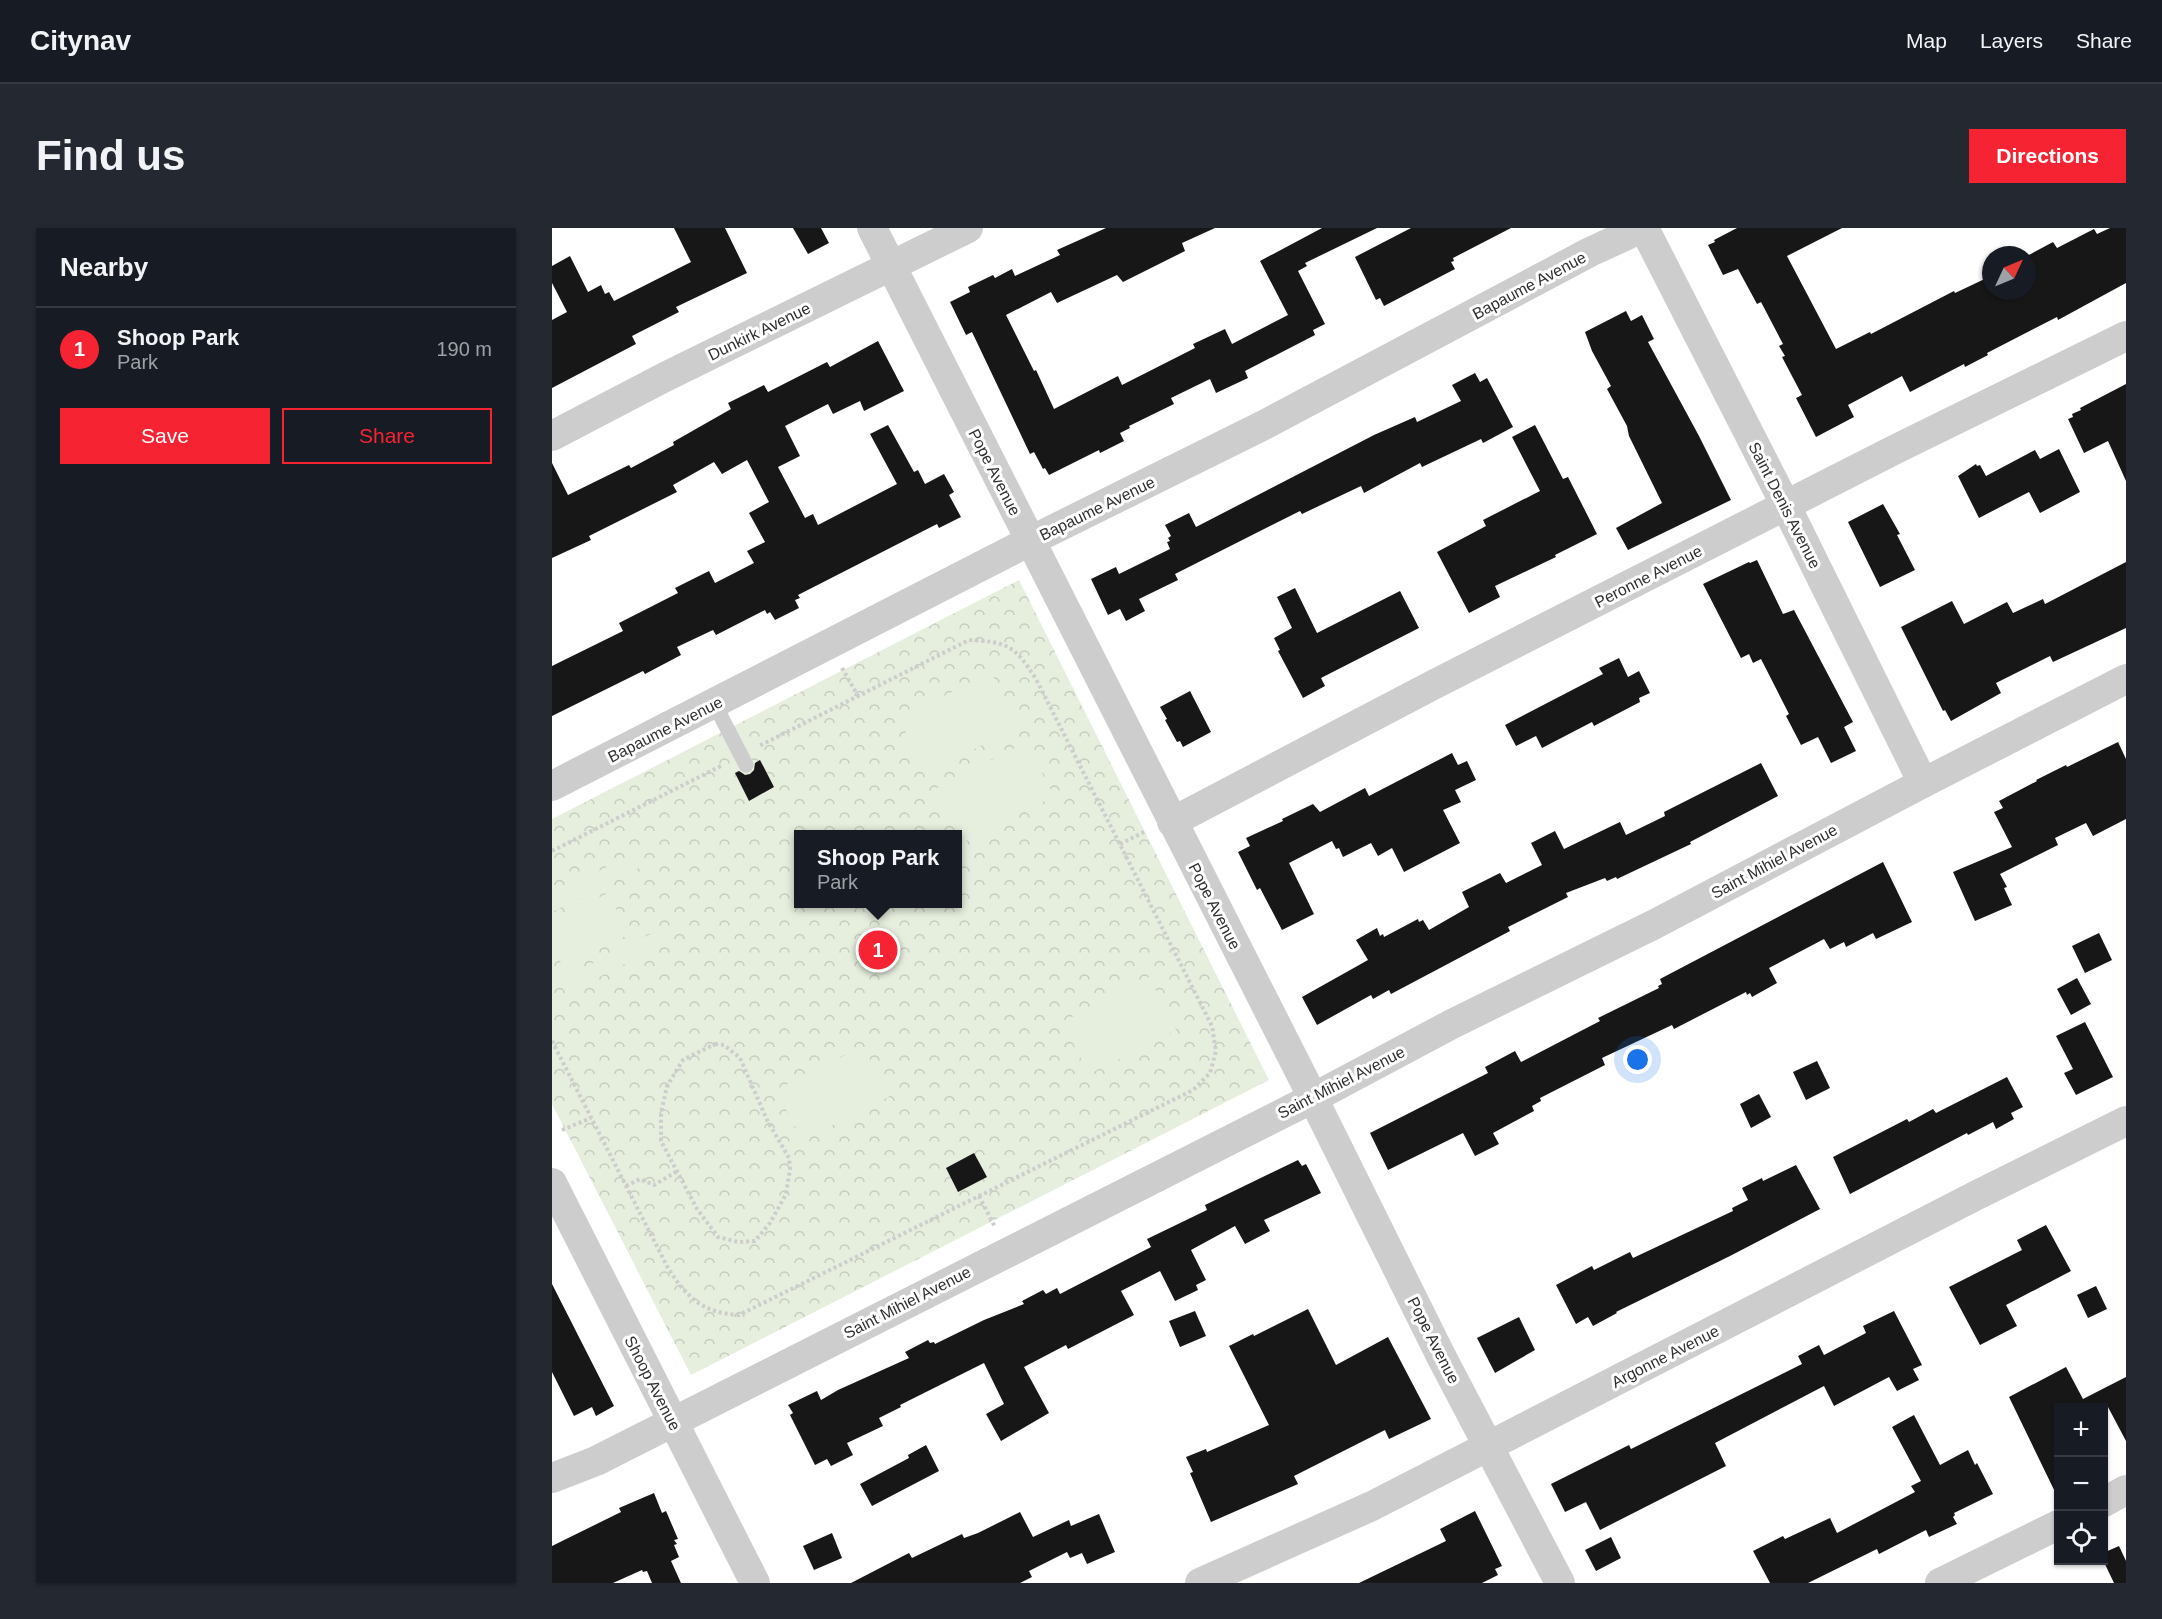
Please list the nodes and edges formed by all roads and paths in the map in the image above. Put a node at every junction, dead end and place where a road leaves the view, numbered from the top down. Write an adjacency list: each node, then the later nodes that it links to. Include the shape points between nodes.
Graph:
1 (872, 228): 4 (street, Pope Avenue)
2 (968, 228): 4 (street, Dunkirk Avenue)
3 (1643, 228): 7 (street, Saint Denis Avenue); 8 (street, Bapaume Avenue, via 1590,252 1264,425)
4 (892, 266): 6 (street, Dunkirk Avenue); 8 (street, Pope Avenue)
5 (2126, 336): 7 (street, Peronne Avenue)
6 (552, 436)
7 (1786, 506): 14 (street, Saint Denis Avenue); 16 (street, Peronne Avenue)
8 (1030, 541): 12 (street, Bapaume Avenue); 16 (street, Pope Avenue)
9 (842, 668): 11 (path)
10 (2126, 679): 14 (street, Saint Mihiel Avenue)
11 (858, 696): 13 (path); 26 (path, via 969,640 1009,645 1036,679 1212,1026 1216,1051 1210,1073 1193,1090)
12 (714, 703): 13 (lane); 15 (street, Bapaume Avenue)
13 (744, 760): 17 (path)
14 (1923, 783): 19 (street, Saint Mihiel Avenue)
15 (552, 786)
16 (1172, 822): 19 (street, Pope Avenue)
17 (552, 851)
18 (552, 1041): 20 (path)
19 (1313, 1098): 28 (street, Saint Mihiel Avenue); 29 (street, Pope Avenue)
20 (591, 1118): 22 (path); 25 (path)
21 (2126, 1120): 29 (street, Argonne Avenue)
22 (562, 1131)
23 (676, 1172): 23 (path, via 661,1141 661,1113 667,1086 683,1060 715,1044 724,1045 740,1058 789,1158 786,1194 755,1240 738,1242 718,1237); 25 (path, via 654,1185 640,1179)
24 (552, 1183): 28 (street, Shoop Avenue)
25 (626, 1186): 26 (path, via 682,1291 721,1314 739,1316)
26 (979, 1196): 27 (path)
27 (995, 1227)
28 (673, 1422): 30 (street, Saint Mihiel Avenue, via 596,1461); 34 (street, Shoop Avenue)
29 (1488, 1446): 35 (street, Argonne Avenue, via 1372,1506); 36 (street, Pope Avenue)
30 (552, 1478)
31 (2126, 1490): 32 (street)
32 (2108, 1500)
33 (2054, 1528): 37 (street)
34 (755, 1583)
35 (1200, 1583)
36 (1560, 1583)
37 (1940, 1583)

